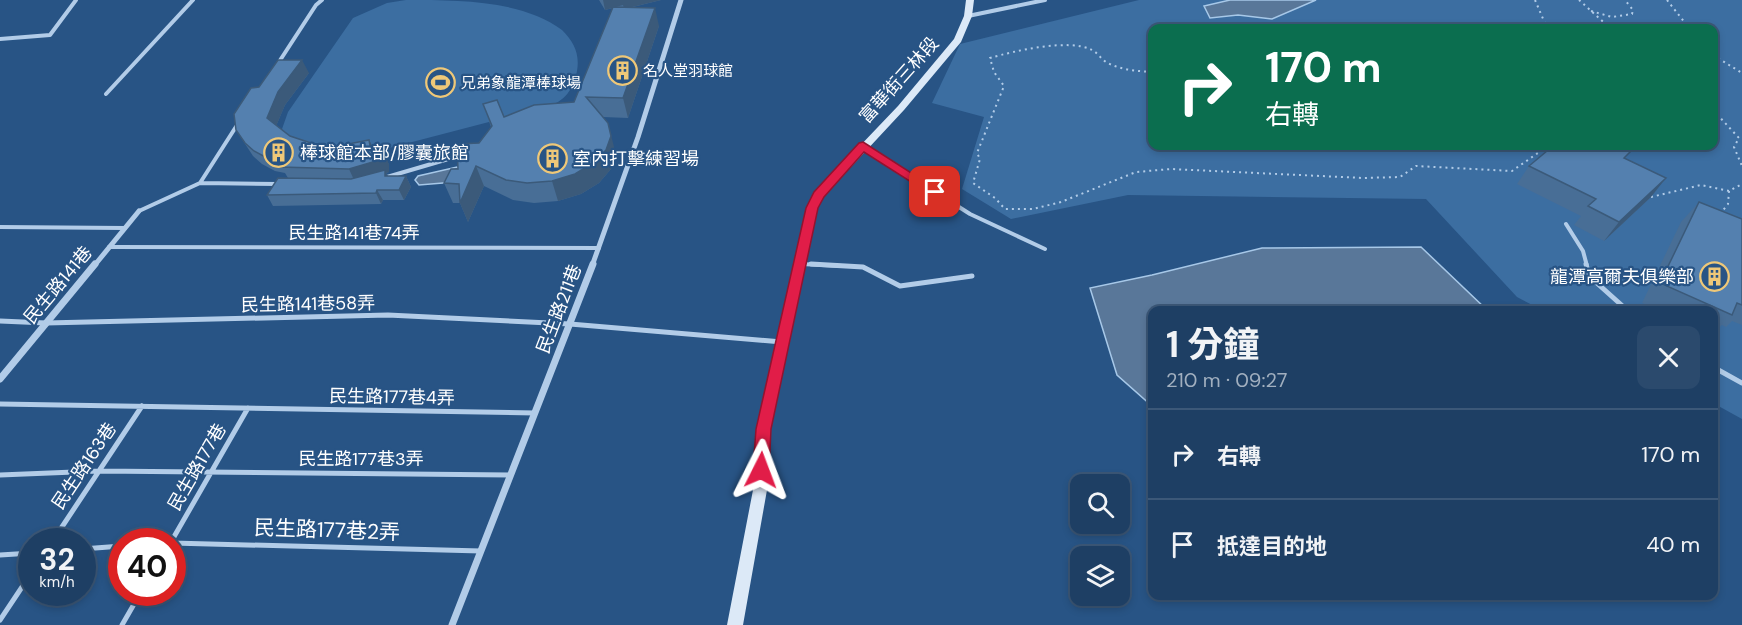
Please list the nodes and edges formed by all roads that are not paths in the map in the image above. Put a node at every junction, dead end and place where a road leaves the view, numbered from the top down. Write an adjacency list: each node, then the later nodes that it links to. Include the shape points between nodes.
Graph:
1 (76, 0): 8 (lane, via 50,35)
2 (194, 0): 10 (lane)
3 (322, 0): 9 (lane)
4 (681, 0): 22 (street, 民生路211巷, via 639,137)
5 (970, 0): 7 (street, 富華街三林段)
6 (1045, 0): 7 (lane)
7 (968, 16): 12 (street, 富華街三林段, via 958,40)
8 (0, 39)
9 (271, 74)
10 (106, 94)
11 (245, 114): 15 (lane)
12 (863, 146): 23 (lane, via 970,214); 24 (street, 富華街三林段, via 812,208)
13 (471, 152): 14 (lane)
14 (379, 179)
15 (200, 183): 16 (lane); 17 (lane)
16 (286, 184)
17 (139, 211): 20 (street, 民生路141巷)
18 (1566, 224): 26 (lane, via 1583,251 1589,276)
19 (0, 227): 20 (lane)
20 (125, 228): 21 (street, 民生路141巷)
21 (109, 247): 22 (lane, 民生路141巷74弄); 28 (street, 民生路141巷)
22 (599, 248): 29 (street, 民生路211巷)
23 (1045, 249)
24 (801, 264): 25 (lane, via 864,267 900,286); 30 (street, 富華街三林段)
25 (972, 276)
26 (1623, 306)
27 (0, 321): 28 (lane, 民生路141巷58弄)
28 (46, 323): 29 (lane, 民生路141巷58弄, via 388,315); 32 (street, 民生路141巷)
29 (570, 324): 30 (lane, 民生路141巷58弄); 37 (street, 民生路211巷)
30 (784, 342): 53 (street, 富華街三林段, via 764,429 760,490)
31 (1718, 370): 33 (lane)
32 (0, 379)
33 (1742, 383)
34 (0, 404): 35 (lane, 民生路177巷4弄)
35 (142, 406): 36 (lane, 民生路177巷4弄); 38 (lane, 民生路163巷)
36 (248, 408): 37 (lane, 民生路177巷4弄); 39 (lane, 民生路177巷)
37 (535, 413): 41 (street, 民生路211巷)
38 (99, 471): 39 (lane, 民生路177巷3弄); 40 (lane, 民生路177巷3弄); 42 (lane, 民生路163巷)
39 (211, 473): 41 (lane, 民生路177巷3弄); 43 (lane, 民生路177巷)
40 (0, 475)
41 (511, 475): 45 (street, 民生路211巷)
42 (61, 528)
43 (180, 528)
44 (186, 542): 45 (lane, 民生路177巷2弄)
45 (481, 551): 52 (street, 民生路211巷)
46 (18, 554): 47 (lane)
47 (0, 555)
48 (18, 593): 50 (lane)
49 (133, 606): 51 (lane)
50 (0, 620)
51 (122, 625)
52 (452, 625)
53 (735, 625)

